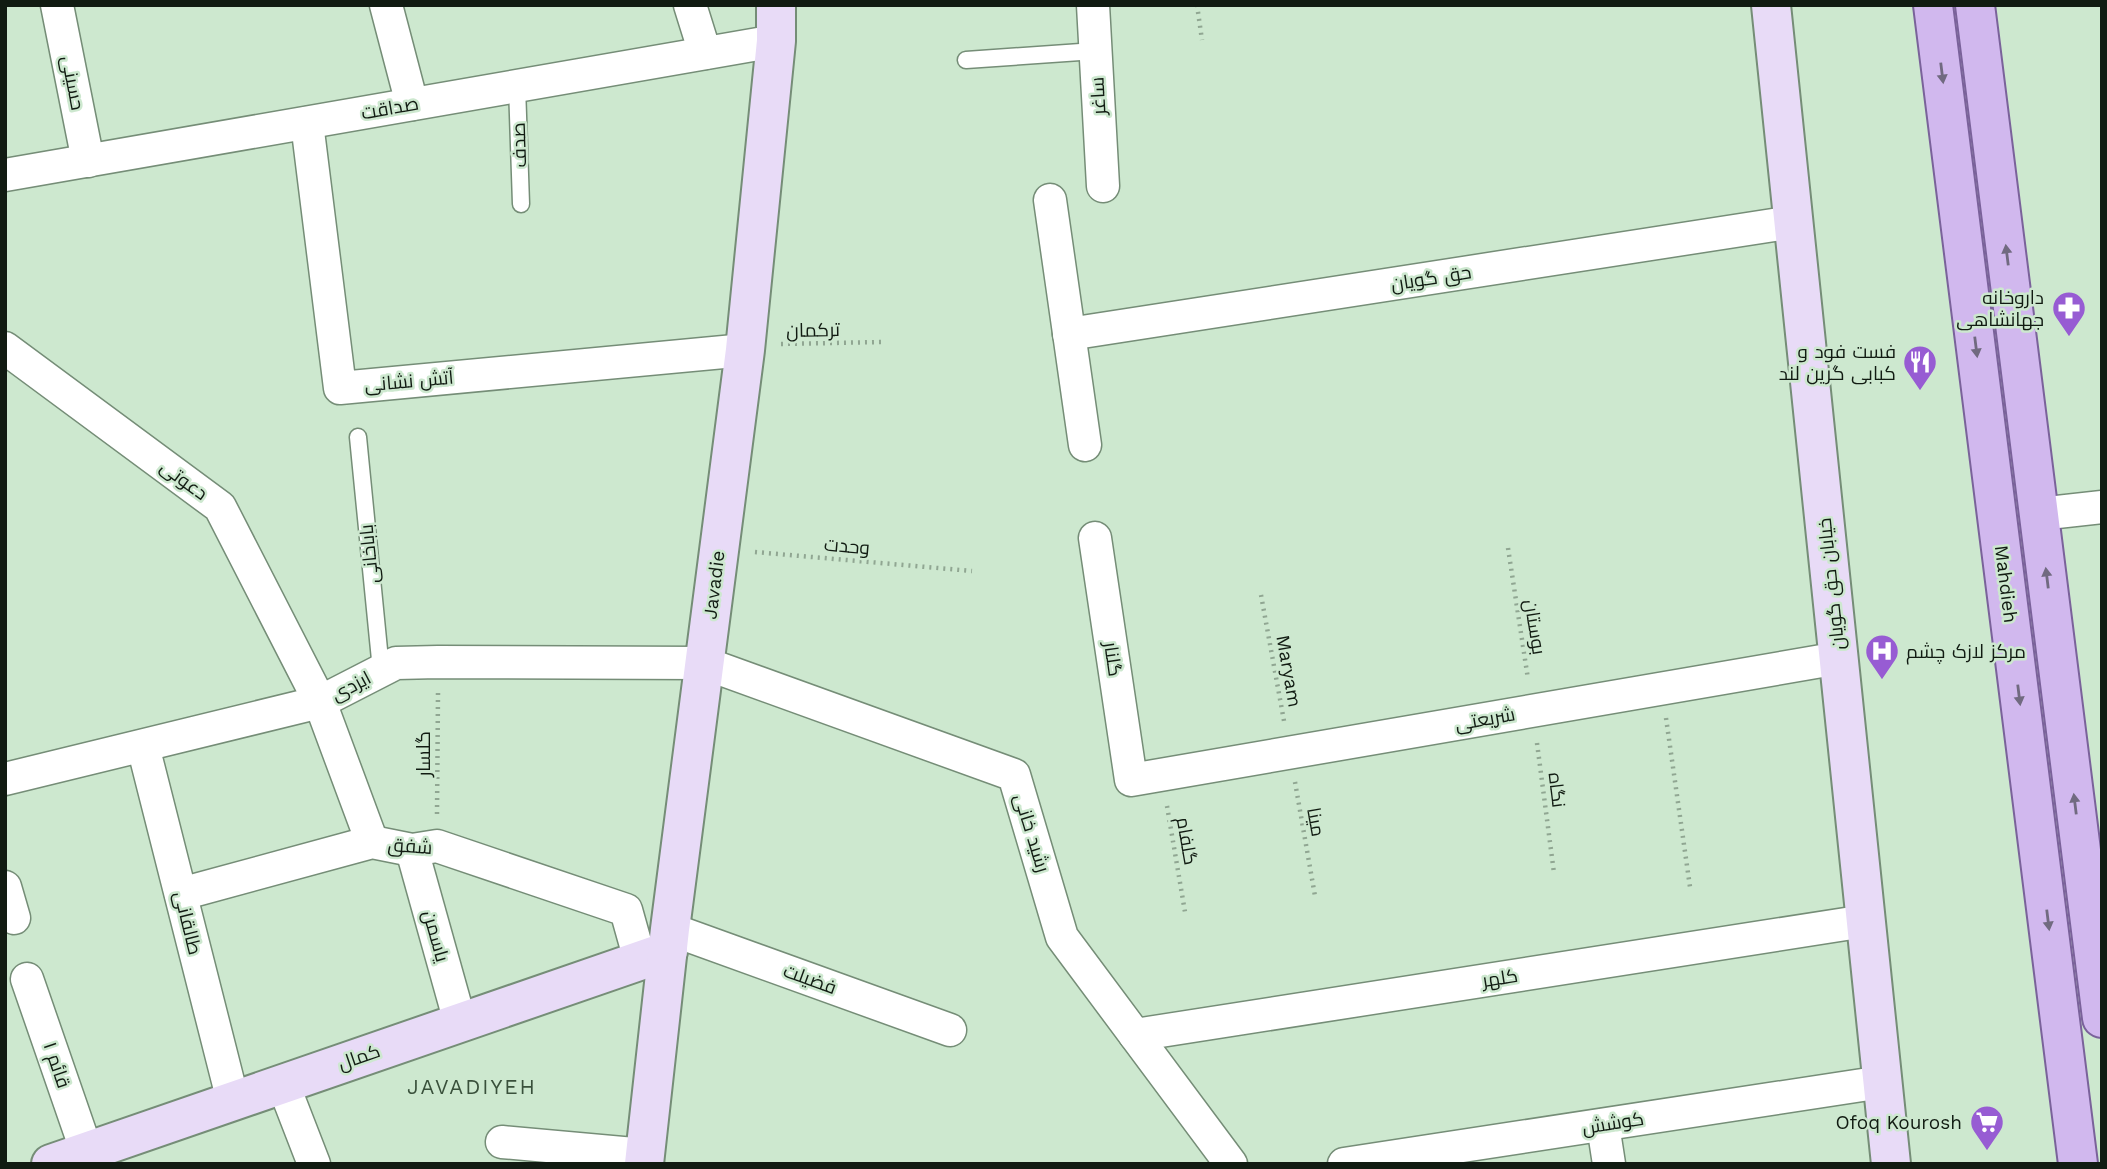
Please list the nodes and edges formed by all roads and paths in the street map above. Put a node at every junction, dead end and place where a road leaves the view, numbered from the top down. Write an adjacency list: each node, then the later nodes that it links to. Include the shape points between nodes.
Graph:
1 (57, 5): 17 (street, حسینی)
2 (386, 5): 15 (street)
3 (690, 5): 12 (street)
4 (1093, 5): 11 (street, ساغر)
5 (1197, 5): 10 (path)
6 (1771, 5): 22 (street, خیابان حق گویان)
7 (1933, 5): 79 (main road, Mahdieh, one-way to 79)
8 (1975, 5): 30 (main road, one-way to 8)
9 (776, 23): 12 (street, صداقت); 26 (street, Javadie)
10 (1202, 40)
11 (1096, 51): 13 (lane); 19 (street, ساغر)
12 (705, 53): 14 (street, صداقت)
13 (966, 60)
14 (517, 86): 15 (street, صداقت); 21 (lane, صدف)
15 (412, 104): 16 (street, صداقت)
16 (307, 123): 17 (street, صداقت); 26 (street, آتش نشانی, via 340,388)
17 (88, 161): 18 (street, صداقت)
18 (5, 176)
19 (1103, 186)
20 (1050, 200): 23 (street)
21 (521, 204)
22 (1793, 222): 23 (street, حق گویان); 36 (street, خیابان حق گویان)
23 (1069, 334): 28 (street)
24 (882, 342): 26 (path, ترکمان)
25 (5, 348): 41 (street, دعوتی, via 220,507)
26 (745, 348): 33 (street, Javadie)
27 (358, 437): 39 (lane, باباخانی)
28 (1086, 445)
29 (2102, 507): 30 (street)
30 (2039, 514): 48 (main road, one-way to 30)
31 (1095, 538): 47 (street, گلنار)
32 (1508, 548): 42 (path, بوستان)
33 (719, 550): 34 (path, وحدت); 38 (street, Javadie)
34 (972, 571)
35 (1261, 595): 44 (path, Maryam)
36 (1839, 658): 40 (street, شریعتی); 58 (street, خیابان حق گویان)
37 (438, 662): 38 (street, ایزدی); 39 (street, ایزدی, via 396,663); 50 (path, گلسار)
38 (704, 663): 59 (street, Javadie); 64 (street, رشید خانی, via 1014,775 1062,937)
39 (381, 670): 41 (street, ایزدی)
40 (1661, 689): 42 (street, شریعتی); 53 (path)
41 (320, 702): 43 (street, ایزدی); 49 (street, دعوتی)
42 (1533, 710): 44 (street, شریعتی); 51 (path, نگاه)
43 (143, 746): 46 (street, ایزدی); 54 (street, طالقانی)
44 (1290, 752): 45 (street, شریعتی); 55 (path, مینا)
45 (1161, 775): 47 (street, شریعتی); 56 (path, گلفام)
46 (5, 779)
47 (1131, 780)
48 (2091, 840): 61 (main road)
49 (372, 842): 50 (street, شفق); 54 (street, شفق)
50 (424, 848): 59 (street, شفق, via 626,910); 62 (street, یاسمن)
51 (1554, 873)
52 (5, 887): 57 (street)
53 (1690, 887)
54 (181, 894): 67 (street, طالقانی)
55 (1315, 896)
56 (1185, 912)
57 (14, 918)
58 (1865, 920): 64 (street, کلهر); 65 (street, خیابان حق گویان)
59 (659, 947): 62 (street, کمال); 63 (street, فضیلت); 71 (street, Javadie)
60 (27, 979): 70 (street, قائم ۱)
61 (2102, 1018)
62 (460, 1022): 66 (street, کمال)
63 (950, 1030)
64 (1135, 1035): 75 (street, رشید خانی)
65 (1882, 1082): 68 (street, کوشش); 78 (street, خیابان حق گویان)
66 (283, 1084): 67 (street, کمال); 74 (street)
67 (233, 1101): 70 (street, کمال)
68 (1603, 1125): 72 (street, کوشش); 77 (street)
69 (502, 1142): 71 (street)
70 (89, 1158): 73 (street, کمال)
71 (644, 1159)
72 (1387, 1161): 76 (street, کوشش)
73 (51, 1164)
74 (314, 1164)
75 (1231, 1164)
76 (1344, 1164)
77 (1609, 1164)
78 (1891, 1164)
79 (2078, 1164)

